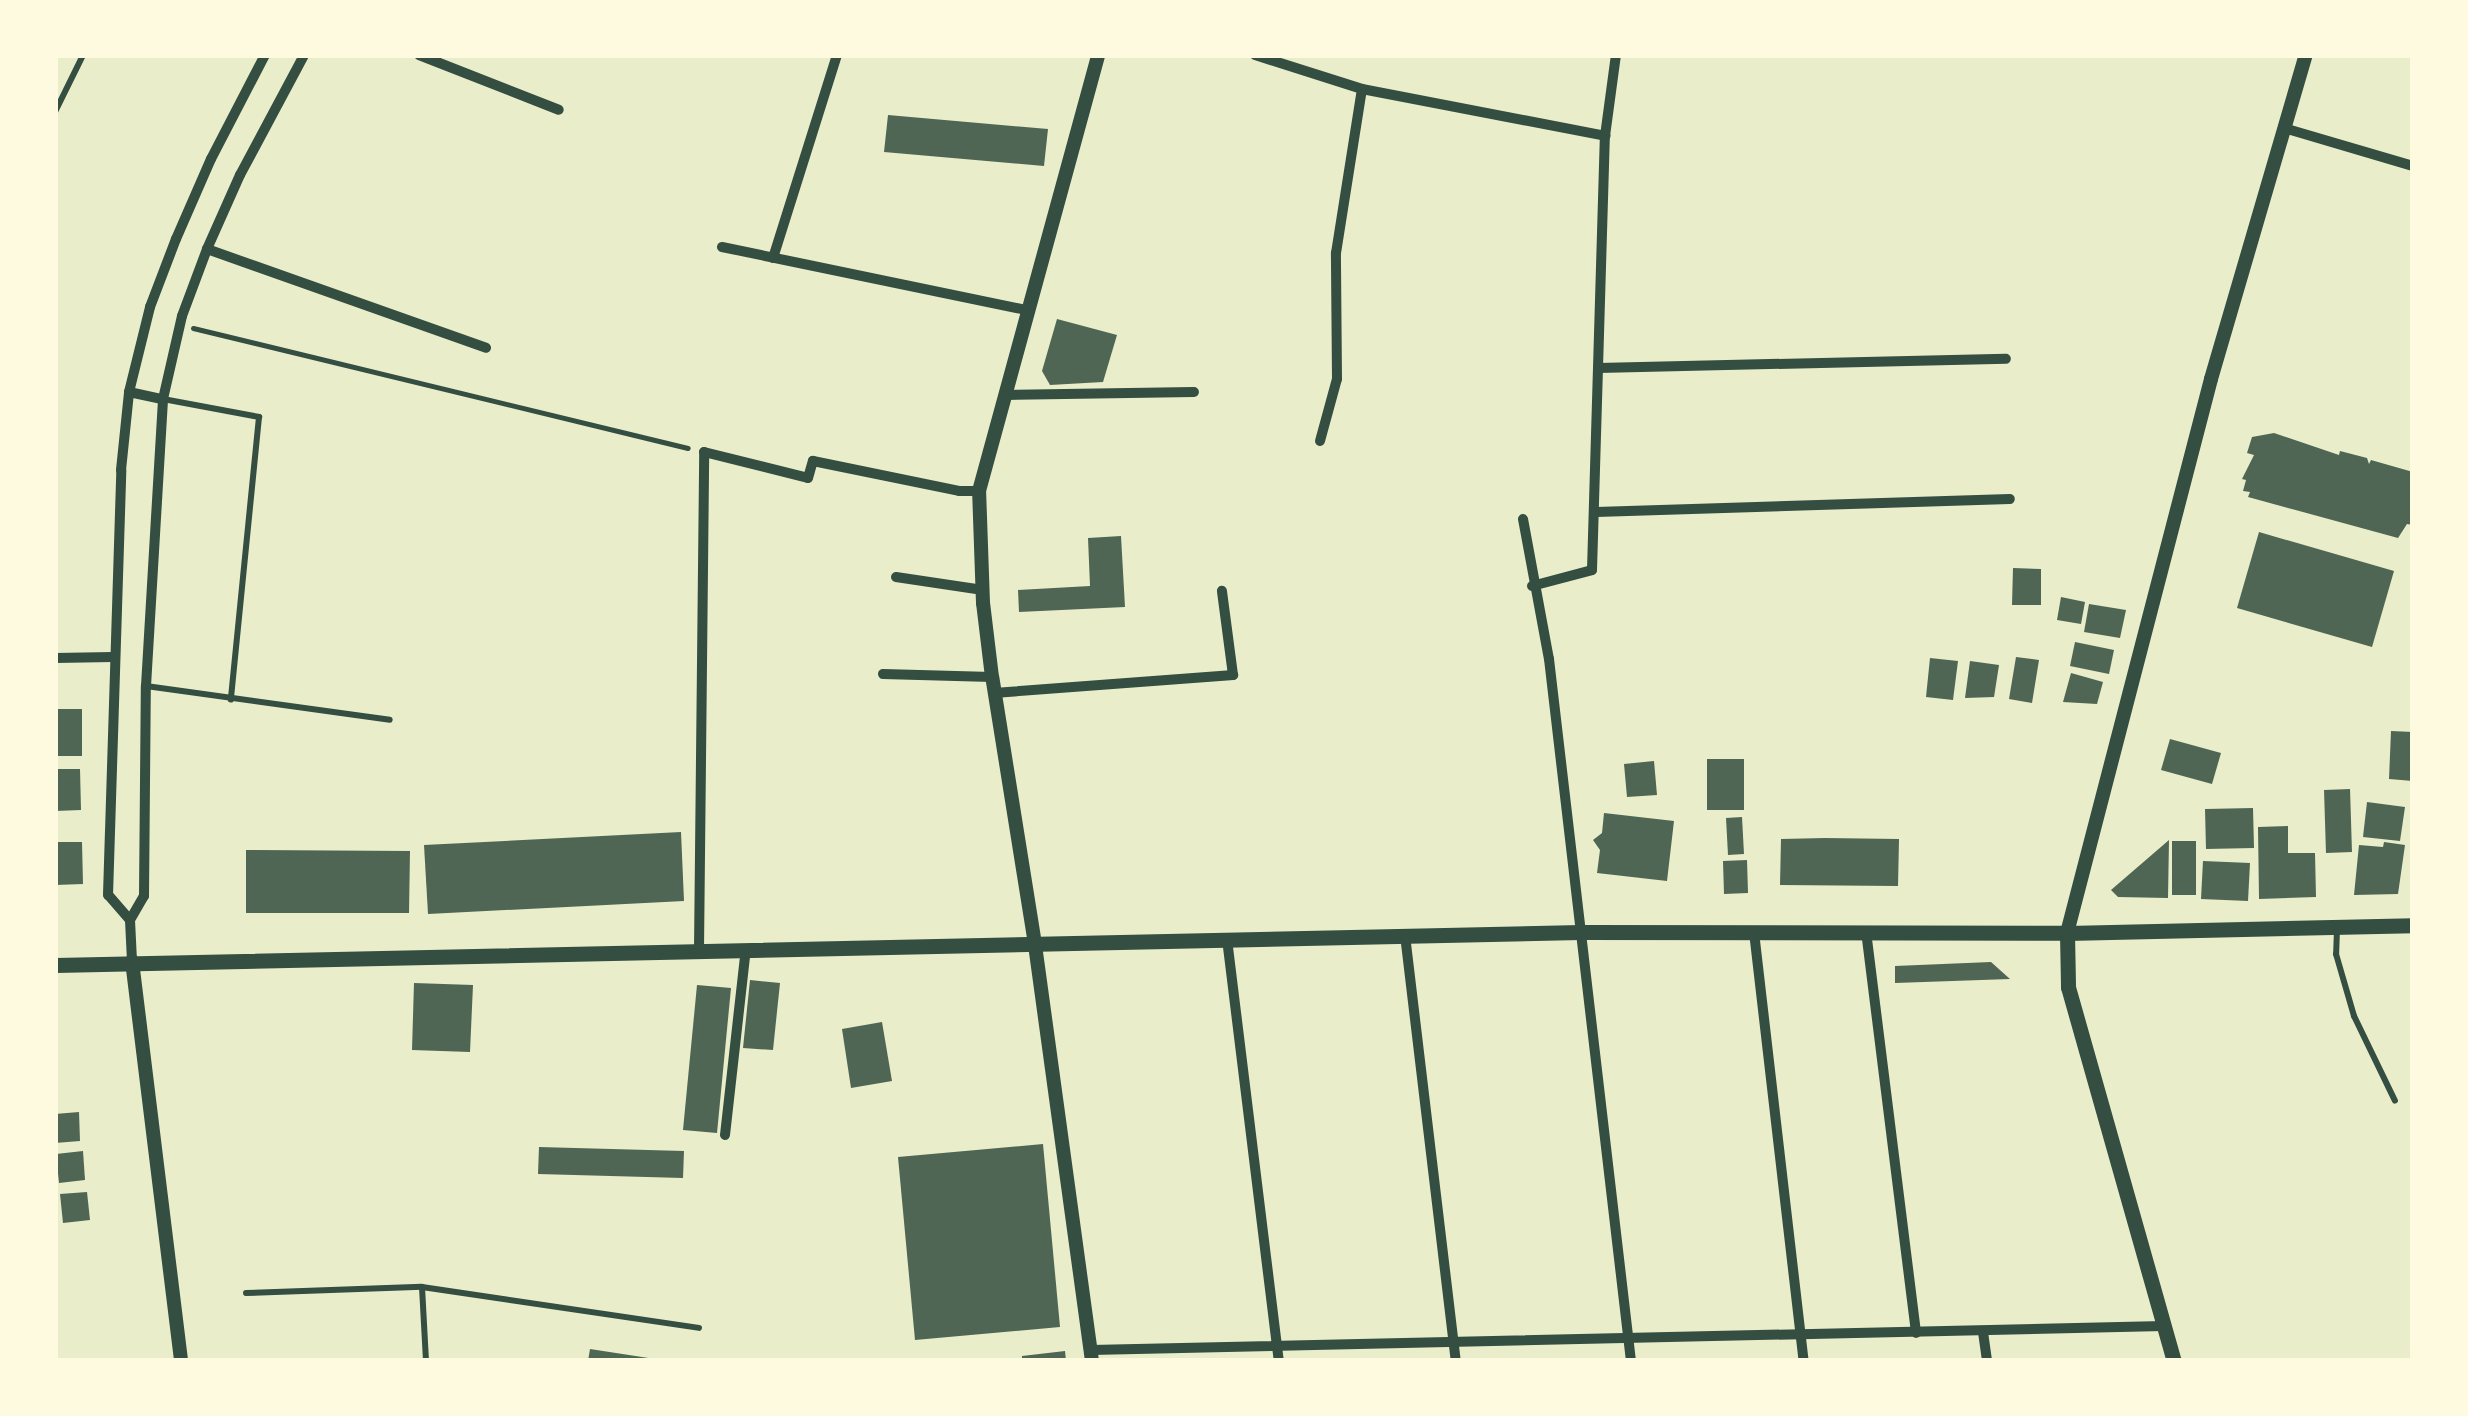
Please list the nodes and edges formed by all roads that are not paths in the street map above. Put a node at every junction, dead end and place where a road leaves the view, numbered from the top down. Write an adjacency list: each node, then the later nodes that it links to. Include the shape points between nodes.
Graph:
1 (83, 55): 12 (lane)
2 (266, 55): 23 (street, via 176,238)
3 (304, 55): 17 (street)
4 (419, 55): 11 (street)
5 (837, 55): 18 (street)
6 (1098, 55): 19 (street)
7 (1255, 55): 10 (street)
8 (1616, 55): 14 (street)
9 (2306, 55): 13 (street)
10 (1362, 89): 14 (street); 27 (street, via 1336,252 1337,378)
11 (559, 110)
12 (55, 112)
13 (2284, 128): 15 (street); 50 (street, via 2210,378)
14 (1605, 136): 22 (street)
15 (2413, 166)
16 (722, 247): 18 (street)
17 (207, 249): 20 (street); 26 (street)
18 (773, 258): 19 (street)
19 (1026, 310): 25 (street)
20 (486, 348)
21 (2006, 359): 22 (street)
22 (1598, 368): 30 (street)
23 (129, 392): 26 (street); 36 (street)
24 (1194, 392): 25 (street)
25 (1004, 395): 28 (street)
26 (163, 399): 40 (street); 42 (lane, via 259,417)
27 (1320, 441)
28 (979, 491): 34 (street); 55 (street, via 813,462 808,478 704,452)
29 (2010, 499): 30 (street)
30 (1596, 512): 33 (street, via 1592,570)
31 (1523, 519): 33 (street)
32 (896, 577): 34 (street)
33 (1532, 586): 48 (street, via 1549,660)
34 (982, 590): 39 (street)
35 (1222, 591): 41 (street, via 1233,675)
36 (113, 656): 37 (street); 44 (street, via 108,896)
37 (55, 658)
38 (883, 674): 39 (street)
39 (992, 677): 41 (street)
40 (146, 686): 42 (lane); 44 (street, via 144,896)
41 (994, 693): 53 (street)
42 (231, 700): 43 (lane)
43 (390, 720)
44 (130, 920): 56 (street)
45 (2337, 925): 46 (main road); 50 (main road); 58 (lane, via 2336,954 2354,1016)
46 (2413, 925)
47 (1866, 931): 49 (main road); 50 (main road); 65 (street)
48 (1582, 932): 49 (main road); 51 (main road); 67 (street)
49 (1754, 932): 66 (street)
50 (2067, 933): 62 (main road, via 2068,987)
51 (1404, 935): 52 (main road); 68 (street)
52 (1227, 939): 53 (main road); 69 (street)
53 (1036, 944): 54 (main road); 70 (street)
54 (746, 949): 55 (main road); 59 (street)
55 (699, 950): 56 (main road)
56 (132, 962): 57 (main road); 71 (street)
57 (55, 965)
58 (2395, 1101)
59 (725, 1134)
60 (422, 1287): 61 (lane); 63 (lane); 72 (lane)
61 (246, 1293)
62 (2164, 1326): 64 (street); 78 (main road)
63 (698, 1328)
64 (1984, 1332): 65 (street); 77 (street)
65 (1916, 1333): 66 (street)
66 (1801, 1334): 67 (street); 76 (street)
67 (1628, 1339): 68 (street); 75 (street)
68 (1453, 1342): 69 (street); 74 (street)
69 (1277, 1345): 70 (street); 73 (street)
70 (1091, 1355)
71 (180, 1361)
72 (426, 1361)
73 (1279, 1361)
74 (1456, 1361)
75 (1631, 1361)
76 (1804, 1361)
77 (1987, 1361)
78 (2174, 1361)

